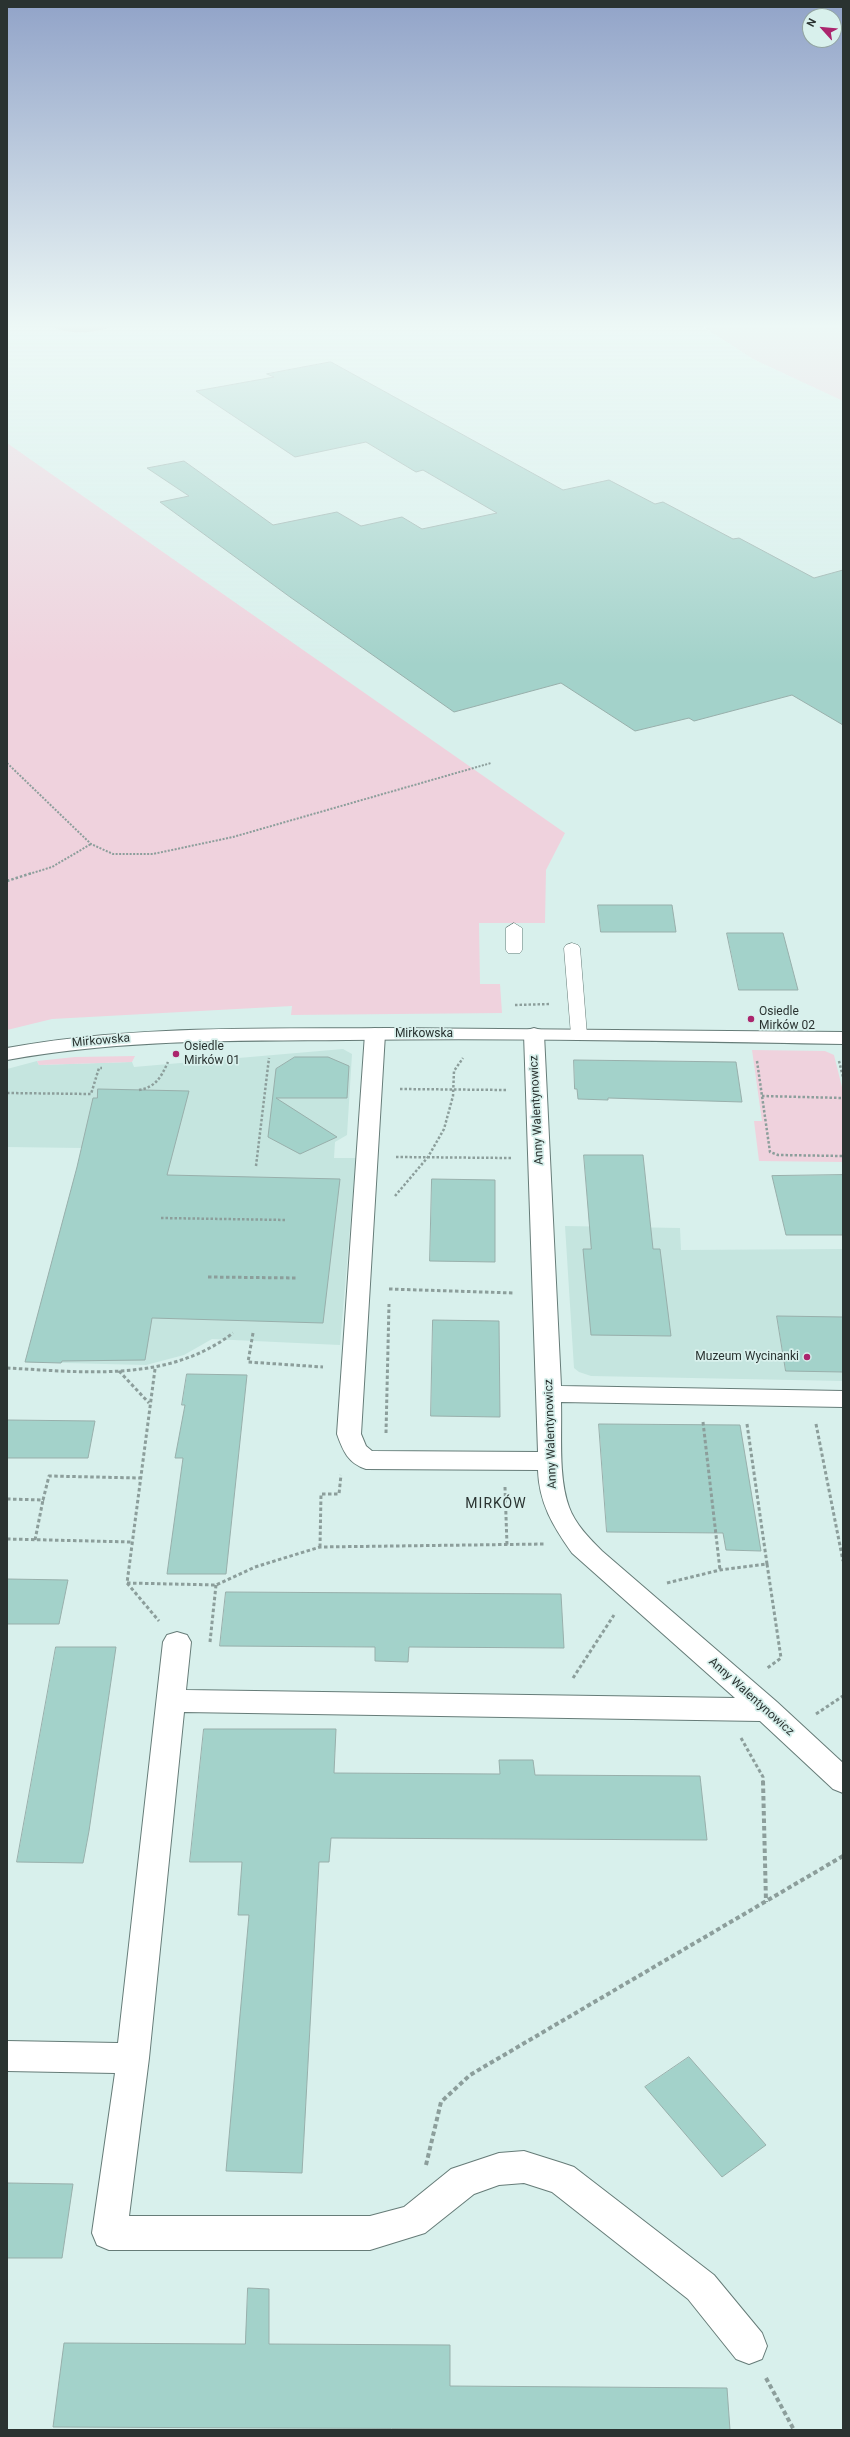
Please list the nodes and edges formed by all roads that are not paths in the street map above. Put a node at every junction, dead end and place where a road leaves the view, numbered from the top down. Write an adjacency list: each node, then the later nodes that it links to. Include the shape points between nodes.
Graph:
1 (514, 928): 3 (lane)
2 (572, 948): 6 (lane)
3 (514, 950)
4 (375, 1034): 5 (street, Mirkowska); 8 (street, Mirkowska, via 119,1038 60,1044); 11 (street, via 348,1434 351,1445 366,1460)
5 (534, 1034): 6 (street, Mirkowska); 9 (street, Anny Walentynowicz)
6 (579, 1034): 7 (street, Mirkowska)
7 (843, 1038)
8 (7, 1054)
9 (550, 1394): 10 (street); 11 (street, Anny Walentynowicz)
10 (843, 1399)
11 (550, 1461): 14 (street, Anny Walentynowicz, via 556,1506 570,1533 581,1546)
12 (177, 1642): 13 (street)
13 (170, 1701): 14 (street); 17 (street)
14 (767, 1710): 15 (street, Anny Walentynowicz)
15 (843, 1781)
16 (7, 2056): 17 (street)
17 (133, 2058): 18 (street, via 109,2233 370,2233 413,2222 463,2181 499,2169 524,2167 562,2179 701,2287)
18 (749, 2346)

